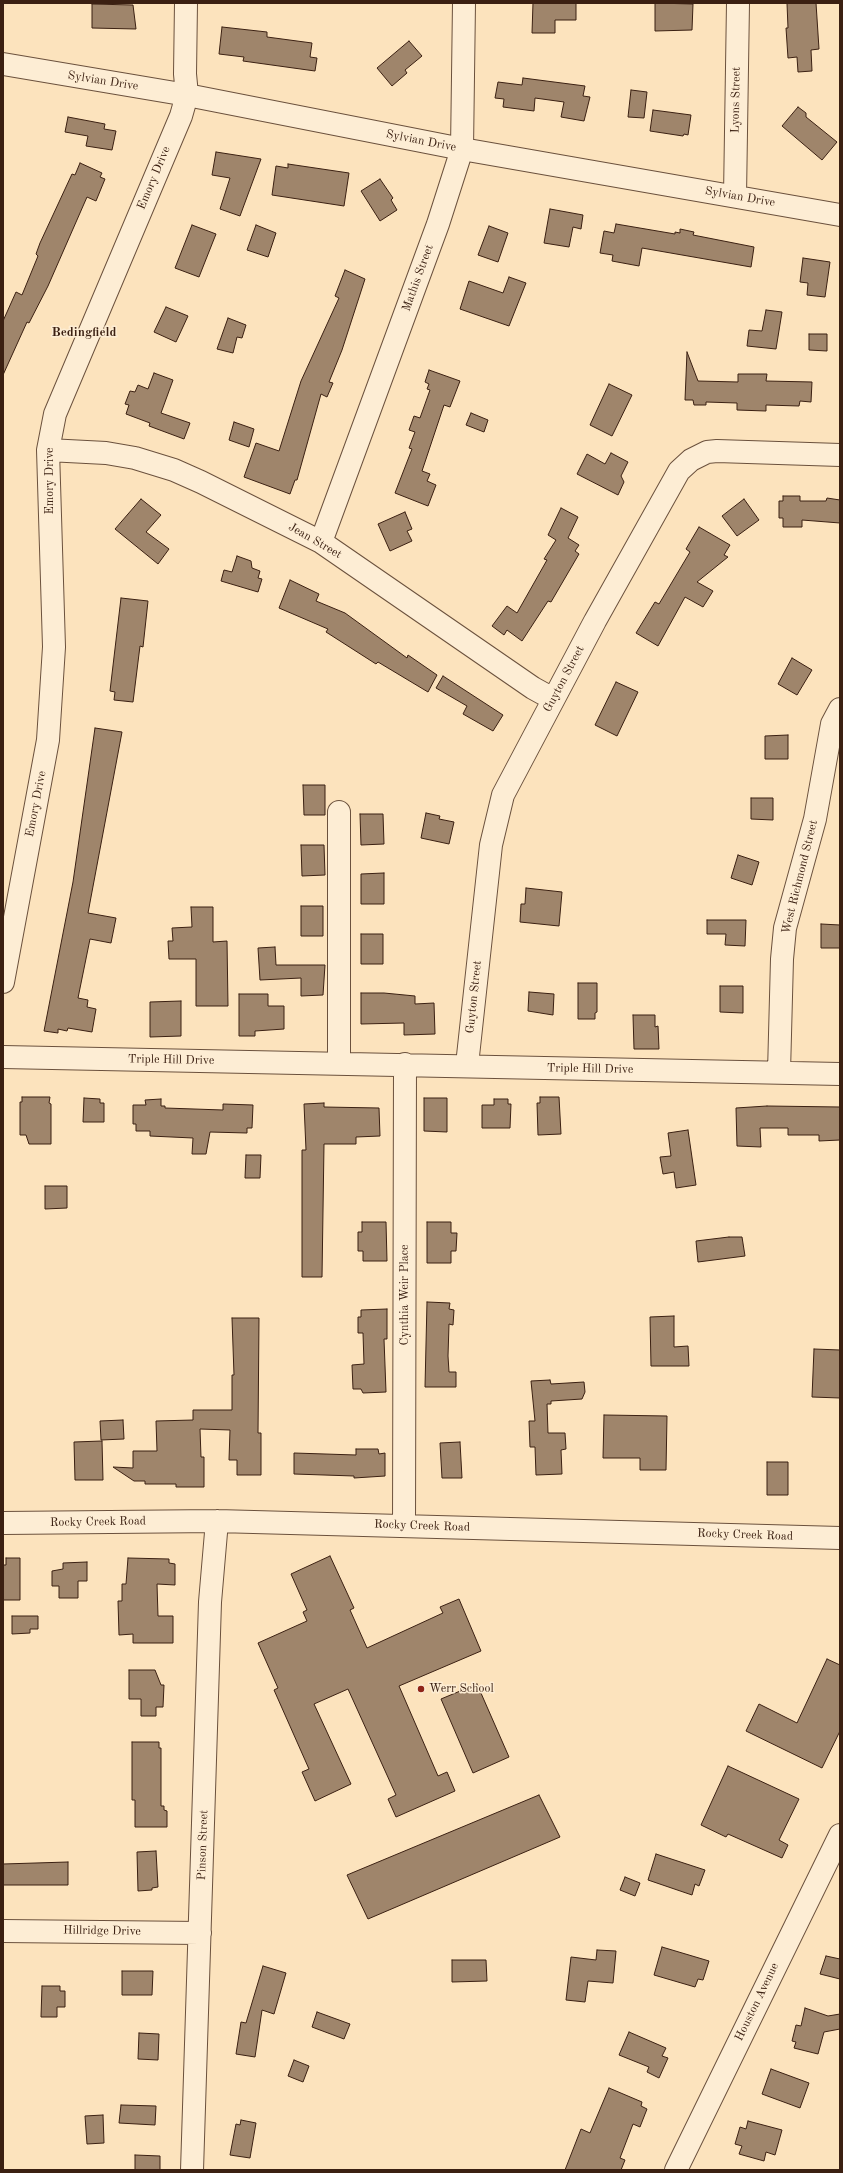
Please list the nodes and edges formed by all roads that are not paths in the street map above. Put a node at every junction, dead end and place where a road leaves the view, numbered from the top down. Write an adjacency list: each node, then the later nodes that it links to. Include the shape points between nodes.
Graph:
1 (186, 3): 5 (street, Emory Drive)
2 (464, 3): 6 (street, Mathis Street)
3 (738, 3): 7 (street, Lyons Street)
4 (3, 64): 5 (street, Sylvian Drive)
5 (187, 95): 6 (street, Sylvian Drive); 9 (street, Emory Drive, via 178,123 55,414)
6 (462, 149): 7 (street, Sylvian Drive); 11 (street, Mathis Street, via 438,224)
7 (734, 196): 8 (street, Sylvian Drive)
8 (840, 215)
9 (48, 450): 11 (street, Jean Street, via 106,453 135,458 174,470); 15 (street, Emory Drive, via 54,646 48,740)
10 (840, 455): 12 (street, Guyton Street, via 717,451 707,452 682,466)
11 (321, 542): 12 (street, Jean Street, via 533,688)
12 (553, 699): 19 (street, Guyton Street, via 509,781 499,806 491,845)
13 (840, 709): 20 (street, West Richmond Street, via 832,724 815,819 785,928)
14 (339, 812): 17 (street)
15 (3, 982)
16 (3, 1057): 17 (street, Triple Hill Drive)
17 (339, 1062): 18 (street, Triple Hill Drive)
18 (405, 1064): 19 (street, Triple Hill Drive); 24 (street, Cynthia Weir Place)
19 (467, 1065): 20 (street, Triple Hill Drive)
20 (779, 1072): 21 (street, Triple Hill Drive)
21 (840, 1074)
22 (217, 1521): 23 (street, Rocky Creek Road); 24 (street, Rocky Creek Road); 28 (street, Pinson Street, via 210,1602)
23 (3, 1523)
24 (404, 1526): 25 (street, Rocky Creek Road)
25 (840, 1538)
26 (840, 1835): 30 (street, Houston Avenue)
27 (3, 1931): 28 (street, Hillridge Drive)
28 (200, 1933): 29 (street, Pinson Street)
29 (192, 2170)
30 (676, 2170)

